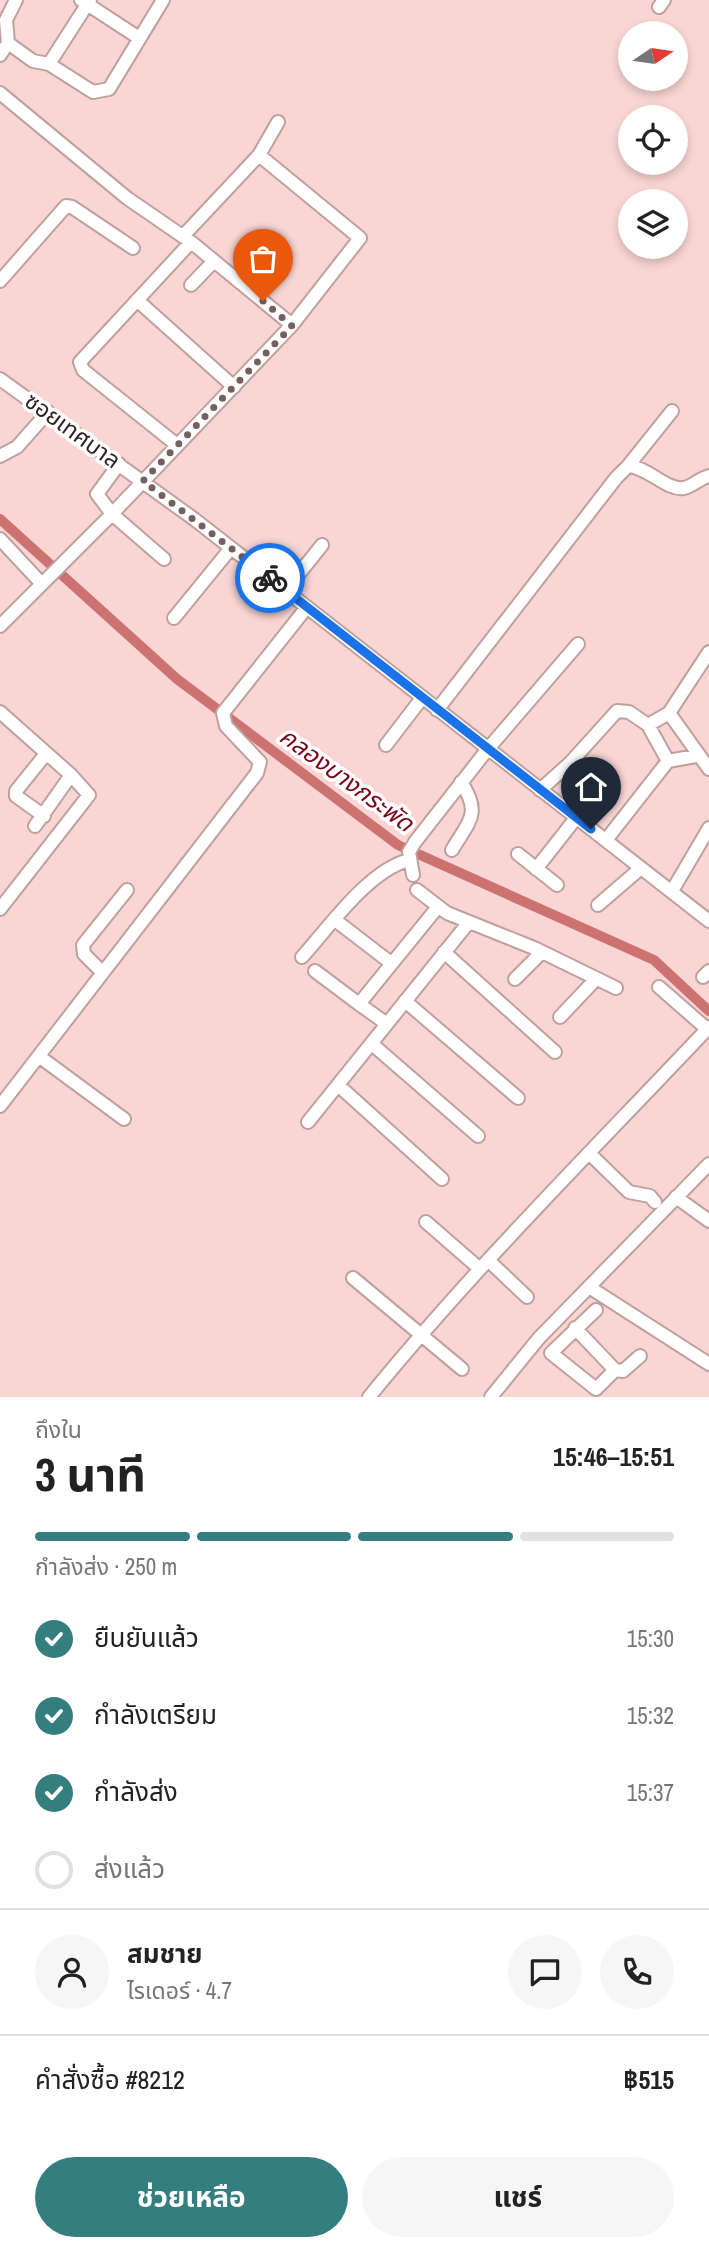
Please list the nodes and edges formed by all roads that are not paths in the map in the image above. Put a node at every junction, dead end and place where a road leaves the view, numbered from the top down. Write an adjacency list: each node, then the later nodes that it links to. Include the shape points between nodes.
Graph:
1 (16, 0): 5 (street, via 6,20)
2 (163, 0): 4 (street)
3 (86, 2): 4 (street); 7 (street)
4 (139, 38): 7 (street, via 103,92 93,92)
5 (8, 43): 6 (street); 7 (street, via 33,61)
6 (0, 55)
7 (49, 64)
8 (0, 93): 11 (street, via 127,198)
9 (278, 121): 10 (street)
10 (258, 155): 11 (street); 17 (street, via 360,238)
11 (187, 239): 13 (street); 16 (street)
12 (133, 248): 14 (street, via 66,206)
13 (214, 261): 15 (street); 17 (street)
14 (0, 281)
15 (191, 285)
16 (137, 300): 19 (street); 22 (street, via 84,356 81,366)
17 (292, 326): 19 (street)
18 (0, 379): 21 (street, ซอยเทศบาล)
19 (234, 387): 22 (street)
20 (672, 411): 25 (street)
21 (48, 412): 23 (street, via 17,447); 24 (street, ซอยเทศบาล)
22 (177, 445): 27 (street)
23 (0, 456)
24 (119, 464): 27 (street, ซอยเทศบาล); 28 (street, via 97,492)
25 (628, 466): 26 (street, via 642,467 676,488); 41 (street)
26 (709, 476)
27 (143, 481): 28 (street); 31 (street, ซอยเทศบาล)
28 (112, 514): 32 (street); 33 (street)
29 (0, 539): 33 (street)
30 (323, 545): 34 (street)
31 (231, 548): 34 (street, ซอยเทศบาล); 36 (street)
32 (164, 559)
33 (41, 583): 37 (street)
34 (286, 590): 35 (street, ซอยเทศบาล)
35 (307, 607): 40 (street, ซอยเทศบาล); 77 (street, via 224,712 226,726 261,766)
36 (173, 618)
37 (0, 626)
38 (578, 644): 46 (street)
39 (709, 653): 43 (street)
40 (422, 698): 41 (street, ซอยเทศบาล); 45 (street)
41 (437, 709): 46 (street, ซอยเทศบาล)
42 (0, 712): 47 (street)
43 (669, 713): 44 (street); 48 (street)
44 (648, 725): 49 (street); 53 (street, via 629,712 617,711)
45 (386, 744)
46 (487, 750): 52 (street); 53 (street, ซอยเทศบาล)
47 (45, 755): 51 (street); 51 (street, via 16,791 39,821)
48 (696, 756): 49 (street); 50 (street)
49 (668, 761): 56 (street)
50 (709, 769)
51 (71, 775): 69 (street, via 89,795)
52 (461, 782): 57 (street, via 474,810); 58 (street)
53 (540, 790): 54 (street, ซอยเทศบาล)
54 (576, 818): 56 (street, ซอยเทศบาล); 61 (street)
55 (709, 828): 66 (street)
56 (606, 840): 60 (street, ซอยเทศบาล)
57 (452, 850)
58 (411, 851): 62 (street); 71 (street, via 387,868)
59 (518, 854): 61 (street)
60 (641, 867): 66 (street, ซอยเทศบาล); 67 (street)
61 (536, 869): 63 (street)
62 (413, 875)
63 (557, 886)
64 (127, 890): 77 (street, via 83,945 83,954)
65 (417, 890): 68 (street)
66 (672, 891): 70 (street, ซอยเทศบาล)
67 (598, 905)
68 (437, 908): 72 (street); 76 (street)
69 (0, 909)
70 (706, 914)
71 (335, 920): 75 (street); 76 (street)
72 (469, 922): 73 (street); 74 (street)
73 (444, 952): 83 (street); 89 (street)
74 (541, 952): 79 (street); 80 (street)
75 (302, 957)
76 (391, 963): 84 (street)
77 (101, 971): 90 (street)
78 (314, 971): 84 (street)
79 (515, 979)
80 (596, 979): 81 (street); 85 (street)
81 (616, 988)
82 (659, 988): 87 (street)
83 (405, 1001): 86 (street); 92 (street)
84 (359, 1003): 86 (street)
85 (560, 1017)
86 (387, 1024): 88 (street)
87 (708, 1028): 97 (street)
88 (372, 1044): 91 (street); 96 (street)
89 (555, 1052)
90 (40, 1057): 93 (street); 94 (street)
91 (338, 1085): 95 (street); 99 (street)
92 (518, 1098)
93 (0, 1107)
94 (124, 1119)
95 (307, 1122)
96 (478, 1136)
97 (590, 1154): 101 (street, via 629,1192 650,1196); 104 (street)
98 (709, 1164): 100 (street)
99 (442, 1179)
100 (676, 1197): 102 (street); 106 (street)
101 (655, 1202)
102 (709, 1221)
103 (426, 1222): 104 (street)
104 (484, 1265): 107 (street); 110 (street)
105 (354, 1278): 110 (street)
106 (589, 1287): 108 (street); 112 (street)
107 (527, 1297)
108 (572, 1304): 109 (street, via 593,1313); 115 (street)
109 (575, 1328): 114 (street); 114 (street, via 551,1350 552,1356 596,1389)
110 (420, 1334): 113 (street); 116 (street)
111 (640, 1356): 114 (street, via 624,1371)
112 (709, 1364)
113 (462, 1369)
114 (615, 1370)
115 (497, 1395)
116 (369, 1397)

